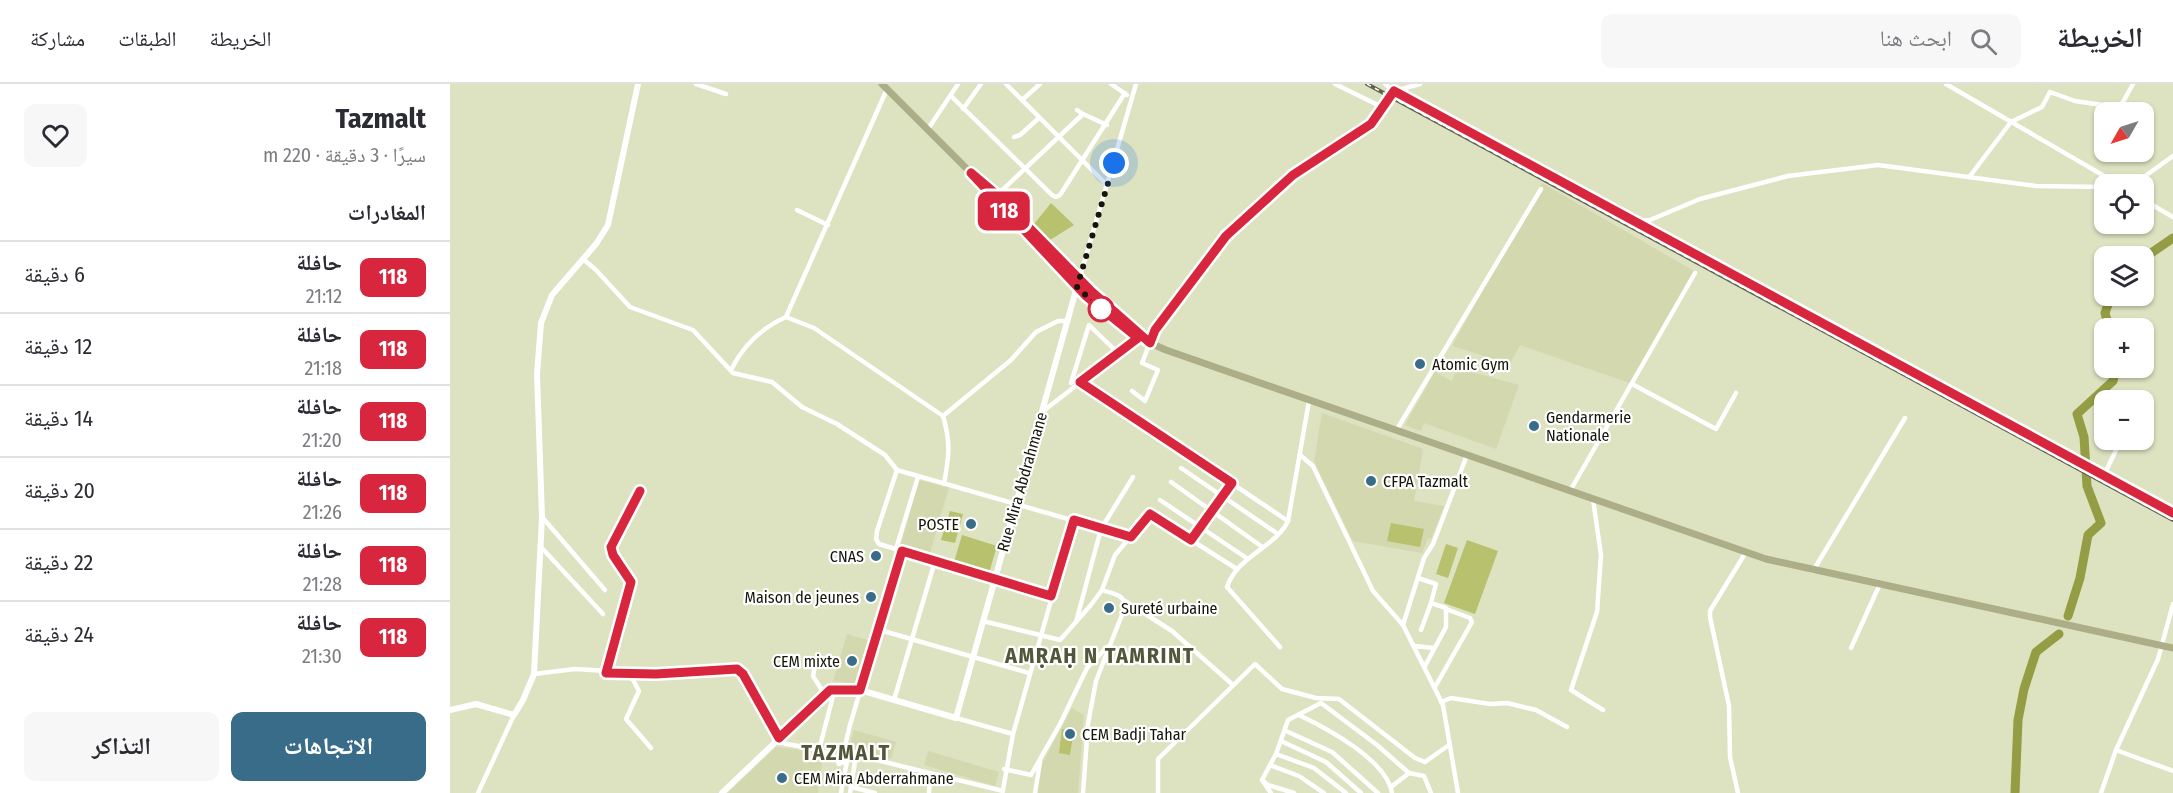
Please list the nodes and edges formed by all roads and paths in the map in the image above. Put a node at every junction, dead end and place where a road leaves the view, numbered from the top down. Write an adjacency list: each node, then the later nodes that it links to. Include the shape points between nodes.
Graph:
1 (638, 84): 47 (main road, via 612,214)
2 (696, 84): 17 (street)
3 (958, 84): 18 (street)
4 (981, 84): 22 (street)
5 (1006, 84): 20 (street)
6 (1040, 84): 20 (street)
7 (1111, 84): 16 (street)
8 (1136, 84): 19 (street)
9 (1335, 84): 21 (street)
10 (1385, 84): 15 (street)
11 (1420, 84): 15 (street)
12 (1946, 84): 26 (street)
13 (2133, 84): 26 (street, via 2116,107 2070,100 2050,92 2042,107)
14 (885, 86): 28 (main road); 46 (street)
15 (1394, 91): 21 (street); 45 (street)
16 (1125, 93): 19 (street); 27 (street)
17 (726, 94)
18 (951, 96): 22 (street); 28 (street)
19 (1133, 96): 38 (street)
20 (1022, 100): 25 (street)
21 (1382, 106): 53 (street, via 1371,124 1293,175 1226,236 1155,330)
22 (963, 109): 33 (street)
23 (1077, 111): 24 (street)
24 (1083, 114): 27 (street); 30 (street)
25 (1040, 118): 29 (street); 30 (street)
26 (2011, 122): 35 (street); 37 (street)
27 (1107, 125): 32 (street)
28 (928, 129): 34 (main road)
29 (1014, 137)
30 (1059, 137): 32 (street); 33 (street)
31 (2173, 156): 36 (street)
32 (1082, 160): 33 (street, via 1056,197); 38 (street)
33 (1025, 169): 41 (street)
34 (971, 173): 41 (main road); 49 (main road)
35 (2100, 174)
36 (2148, 174)
37 (1970, 176): 39 (street, via 2036,186); 45 (street, via 1878,165 1788,176)
38 (1107, 185): 49 (street)
39 (2094, 187)
40 (1542, 189): 65 (street)
41 (997, 195): 49 (main road)
42 (2154, 206): 44 (street)
43 (797, 210): 46 (street)
44 (2173, 218)
45 (1636, 221): 71 (street)
46 (828, 225): 50 (street)
47 (583, 259): 55 (street, via 636,311 693,330); 85 (main road, via 552,295 541,323 537,375)
48 (1695, 273): 58 (street)
49 (1078, 283): 51 (main road, Rue Mira Abdrahmane); 52 (main road); 53 (main road)
50 (786, 317): 55 (street, via 755,336); 63 (street, via 814,328)
51 (1068, 321): 62 (main road, Rue Mira Abdrahmane); 63 (street, via 1058,321 1036,332 1011,360)
52 (1138, 338): 53 (main road); 54 (street)
53 (1150, 343): 59 (street, via 1142,363 1158,370 1145,400); 61 (main road)
54 (1118, 353): 56 (street); 57 (street, via 1089,325)
55 (731, 370): 70 (street, via 772,382 802,407 885,455)
56 (1080, 382): 62 (street); 75 (street)
57 (1071, 383)
58 (1632, 384): 60 (street, via 1716,429); 78 (street)
59 (1132, 391)
60 (1736, 393)
61 (1308, 401): 65 (main road); 67 (street)
62 (1042, 412): 82 (main road, Rue Mira Abdrahmane)
63 (943, 416): 76 (street, via 950,439)
64 (1905, 418): 100 (street)
65 (1396, 431): 68 (main road)
66 (2116, 450): 71 (street)
67 (1300, 455): 87 (street); 114 (street, via 1313,466 1374,591)
68 (1467, 455): 78 (main road); 101 (street)
69 (1181, 468): 79 (street)
70 (897, 470): 72 (street); 95 (street, via 876,539 879,544)
71 (2104, 475): 84 (street)
72 (918, 477): 76 (street); 95 (street)
73 (1133, 477): 89 (street)
74 (1171, 482): 83 (street)
75 (1232, 483): 79 (street); 87 (street)
76 (944, 484): 82 (street)
77 (640, 491): 131 (street, via 611,547 631,582)
78 (1570, 491): 80 (main road)
79 (1222, 497): 83 (street); 90 (street)
80 (1593, 499): 96 (main road); 144 (street, via 1600,555 1597,612 1571,690)
81 (1160, 500): 88 (street)
82 (1016, 504): 86 (street); 102 (main road, Rue Mira Abdrahmane)
83 (1212, 511): 88 (street); 94 (street)
84 (2173, 513)
85 (542, 517): 93 (main road); 104 (street)
86 (1074, 520): 89 (street); 106 (street)
87 (1288, 521): 90 (street)
88 (1200, 526): 92 (street); 97 (street)
89 (1101, 529): 91 (street); 113 (street)
90 (1278, 534): 94 (street)
91 (1131, 537): 92 (street, via 1150,514); 105 (street, via 1115,555)
92 (1191, 540): 99 (street)
93 (540, 546): 111 (street); 133 (main road)
94 (1261, 546): 97 (street)
95 (899, 550): 98 (street); 115 (street)
96 (1746, 552): 100 (main road); 190 (street, via 1710,611 1729,706 1730,757)
97 (1248, 559): 99 (street)
98 (935, 561): 102 (street); 118 (street)
99 (1237, 569): 122 (street, via 1227,587)
100 (1813, 571): 103 (main road)
101 (1418, 578): 108 (street, via 1436,584); 114 (street)
102 (995, 579): 106 (street); 112 (main road, Rue Mira Abdrahmane)
103 (1879, 586): 121 (main road); 124 (street)
104 (605, 590)
105 (1102, 590): 107 (street); 113 (street)
106 (1051, 596): 117 (street)
107 (1125, 601): 119 (street); 135 (street, via 1172,630)
108 (1431, 603): 110 (street); 116 (street)
109 (2173, 604): 121 (street)
110 (1446, 608): 123 (street, via 1446,627); 136 (street, via 1472,622)
111 (603, 614)
112 (983, 621): 117 (street); 126 (main road, Rue Mira Abdrahmane)
113 (1076, 624): 117 (street, via 1060,640)
114 (1403, 625): 120 (street)
115 (880, 630): 118 (street); 137 (street)
116 (1421, 630)
117 (1040, 636): 132 (street)
118 (912, 639): 126 (street); 140 (street)
119 (1108, 646): 127 (street); 128 (street)
120 (1414, 646): 123 (street); 130 (street)
121 (2161, 646): 125 (main road); 156 (street, via 2148,686)
122 (1280, 647)
123 (1434, 648): 130 (street)
124 (1851, 648)
125 (2173, 648)
126 (973, 658): 132 (street); 147 (main road, Rue Mira Abdrahmane)
127 (1093, 659): 128 (street); 161 (street)
128 (1102, 662): 180 (street, via 1088,724)
129 (815, 665): 138 (street, via 813,676)
130 (1425, 666): 136 (street)
131 (606, 673): 133 (street, via 575,669); 134 (street)
132 (1029, 673): 150 (street)
133 (534, 674): 145 (main road)
134 (630, 674): 151 (street, via 737,669); 154 (street, via 639,691 626,719)
135 (1233, 685): 139 (street, via 1255,664 1282,689); 181 (street, via 1158,759)
136 (1434, 687): 141 (street)
137 (860, 690): 138 (main road); 140 (main road); 158 (street)
138 (828, 692): 151 (main road); 155 (street, via 833,696)
139 (1328, 698): 142 (street); 162 (street, via 1351,706)
140 (894, 700): 147 (main road)
141 (1441, 702): 148 (street, via 1451,698 1508,703 1536,710); 153 (street)
142 (1321, 703): 146 (street); 166 (street)
143 (450, 710): 145 (main road, via 479,705)
144 (1603, 710)
145 (514, 715): 173 (street)
146 (1299, 715): 149 (street, via 1288,720); 171 (street, via 1350,743 1378,769)
147 (956, 718): 150 (street)
148 (1567, 728)
149 (1286, 730): 152 (street); 187 (street, via 1332,752)
150 (1012, 734): 164 (street)
151 (779, 738): 155 (street, via 782,743); 174 (main road)
152 (1281, 741): 157 (street); 186 (street, via 1326,762)
153 (1449, 744): 162 (street); 189 (street)
154 (651, 748)
155 (819, 750): 160 (street)
156 (2116, 750): 165 (street); 191 (street)
157 (1276, 754): 163 (street); 185 (street, via 1314,768)
158 (845, 755): 159 (street); 160 (street); 160 (street, via 839,764); 175 (street)
159 (856, 755): 167 (street); 170 (street)
160 (836, 757)
161 (1041, 757): 164 (street, via 1030,775); 179 (street)
162 (1425, 762): 168 (street)
163 (1270, 765): 169 (street); 184 (street, via 1299,776)
164 (1004, 769): 172 (street)
165 (2173, 771)
166 (1409, 773): 168 (street); 171 (street)
167 (930, 774): 172 (street); 178 (street)
168 (1424, 776): 188 (street)
169 (1262, 780): 182 (street); 183 (street)
170 (851, 787): 176 (street); 177 (street)
171 (1391, 790)
172 (1004, 792)
173 (478, 793)
174 (722, 793)
175 (842, 793)
176 (850, 793)
177 (875, 793)
178 (929, 793)
179 (1035, 793)
180 (1083, 793)
181 (1158, 793)
182 (1271, 793)
183 (1294, 793)
184 (1324, 793)
185 (1346, 793)
186 (1362, 793)
187 (1378, 793)
188 (1431, 793)
189 (1458, 793)
190 (1738, 793)
191 (2101, 793)

